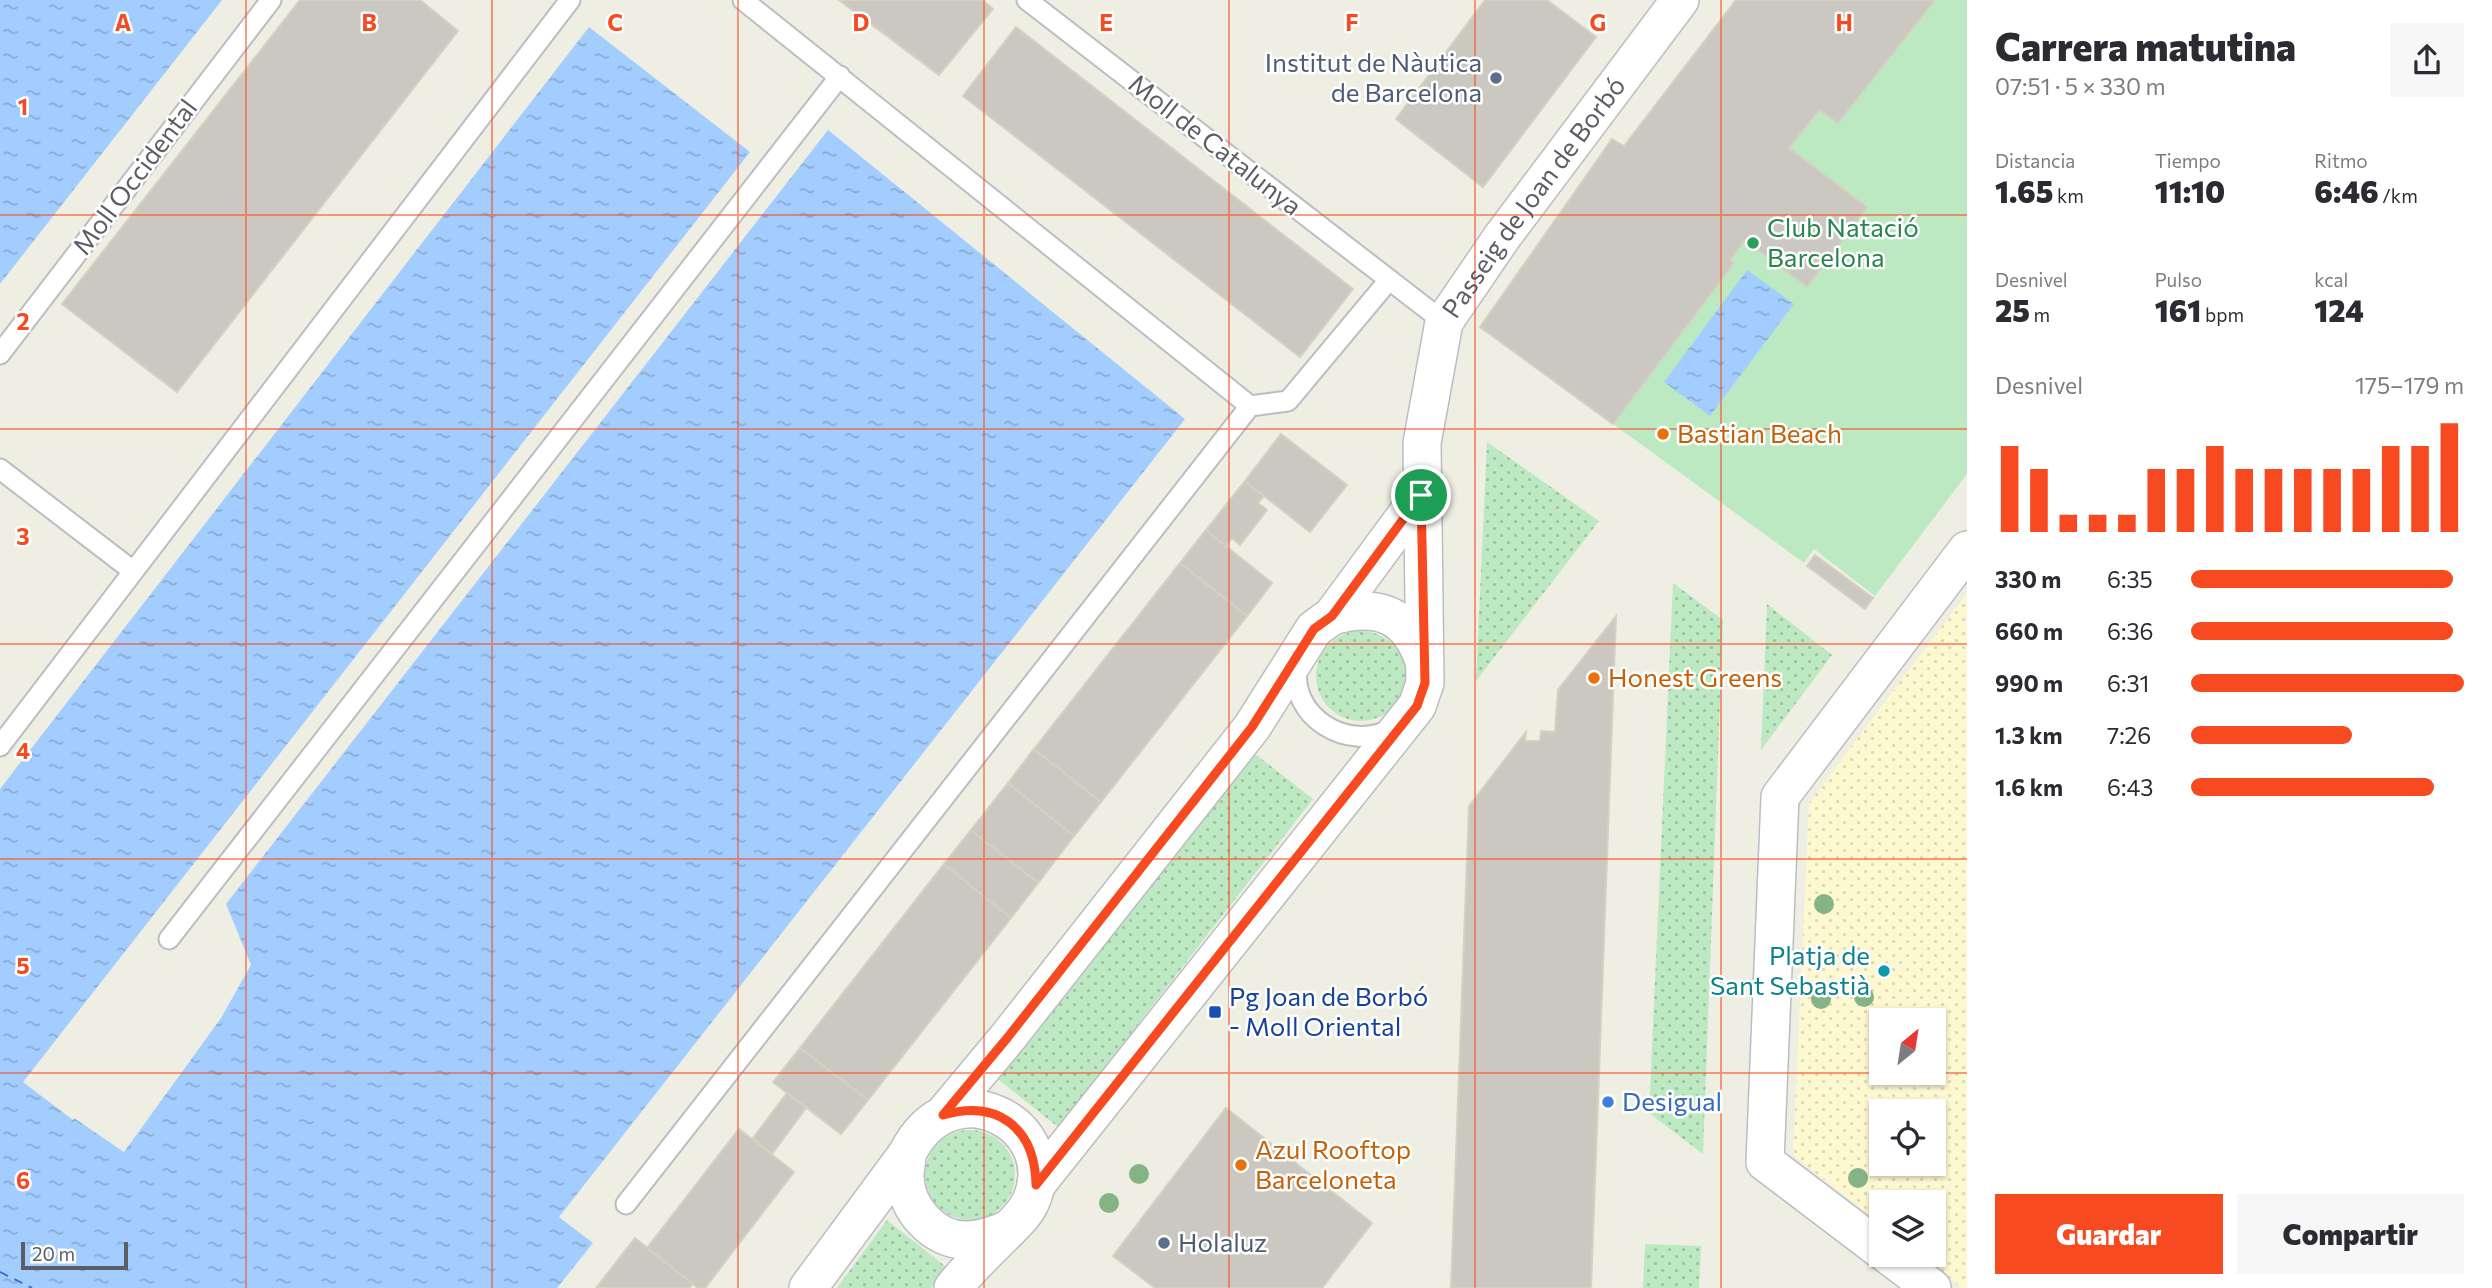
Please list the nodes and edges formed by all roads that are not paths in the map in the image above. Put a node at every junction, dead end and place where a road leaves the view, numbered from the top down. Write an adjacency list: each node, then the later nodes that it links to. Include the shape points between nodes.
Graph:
1 (271, 0): 9 (lane, Moll Occidental)
2 (570, 0): 14 (lane)
3 (743, 0): 6 (lane)
4 (1027, 0): 7 (lane, Moll de Catalunya)
5 (1680, 0): 8 (street, Passeig de Joan de Borbó)
6 (840, 76): 10 (lane); 20 (lane)
7 (1396, 285): 8 (lane, Moll de Catalunya); 10 (lane, via 1288,401)
8 (1444, 322): 12 (street, Passeig de Joan de Borbó, via 1422,443)
9 (0, 354)
10 (1250, 406): 24 (lane)
11 (0, 469): 14 (lane)
12 (1421, 495): 15 (street); 17 (street, Passeig de Joan de Borbó)
13 (1967, 550): 26 (street, via 1780,797 1765,1162)
14 (134, 571): 19 (lane)
15 (1332, 616): 16 (street, via 1314,629); 17 (street, via 1354,610 1381,612 1409,631)
16 (1302, 649): 18 (lane, via 1299,691 1308,710 1323,725 1342,735 1363,738); 21 (street, via 1252,727)
17 (1424, 661): 18 (street, Passeig de Joan de Borbó, via 1421,695)
18 (1402, 723): 23 (street, Passeig de Joan de Borbó)
19 (0, 746)
20 (169, 939)
21 (943, 1115): 22 (street, via 916,1137); 23 (street, via 963,1109 1002,1116 1030,1145)
22 (908, 1154): 25 (street, via 909,1200 922,1220 941,1234 964,1241); 28 (street)
23 (1036, 1185): 25 (street, Passeig de Joan de Borbó, via 1026,1209)
24 (626, 1204)
25 (1009, 1229): 29 (street, Passeig de Joan de Borbó)
26 (1869, 1241)
27 (1904, 1267): 30 (street)
28 (808, 1288)
29 (953, 1288)
30 (1932, 1288)

